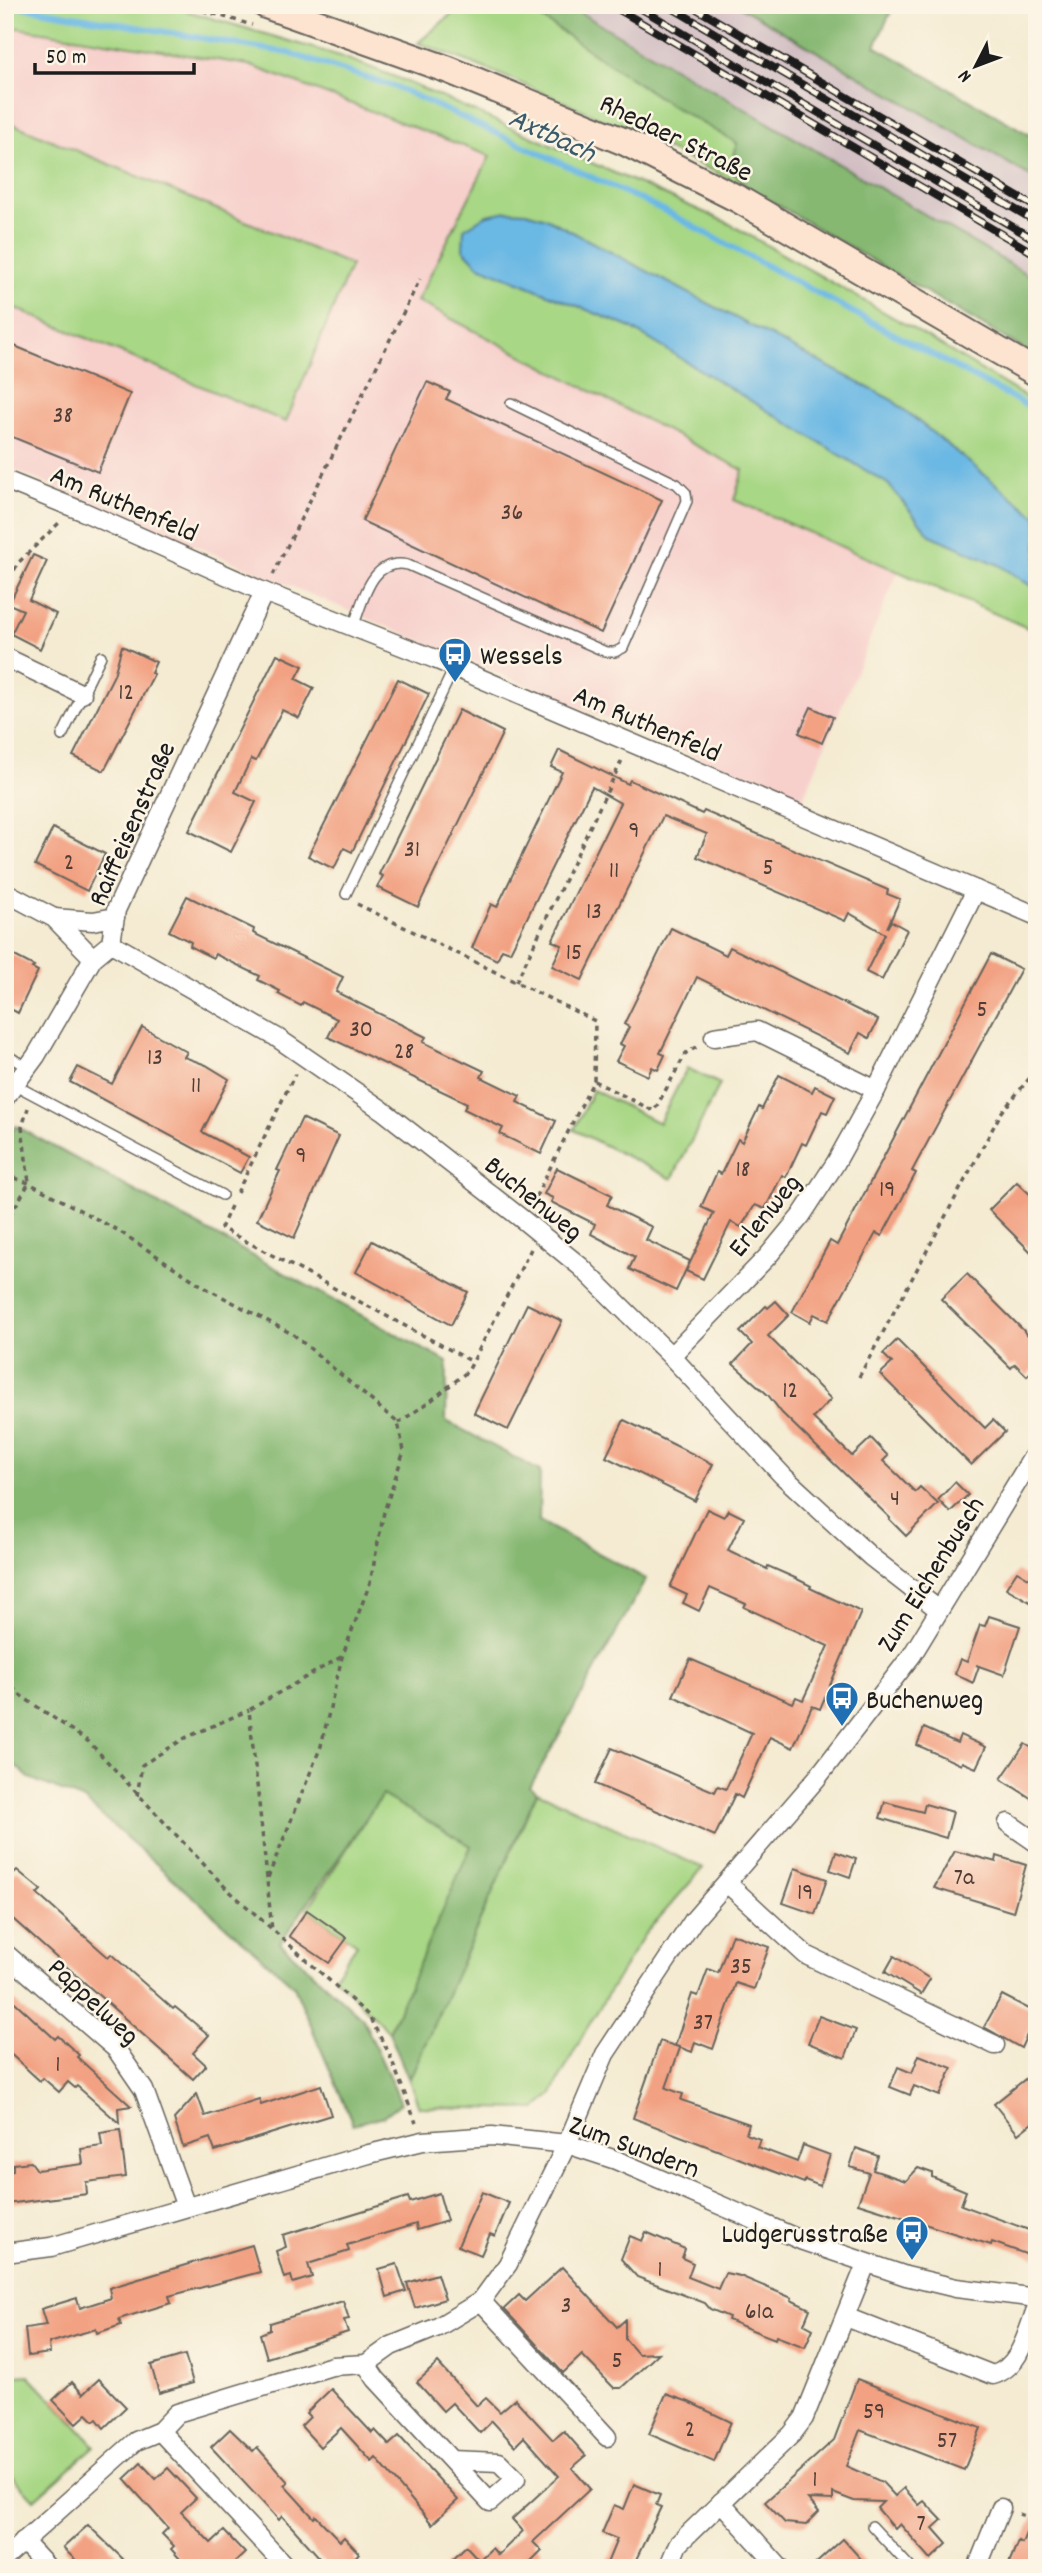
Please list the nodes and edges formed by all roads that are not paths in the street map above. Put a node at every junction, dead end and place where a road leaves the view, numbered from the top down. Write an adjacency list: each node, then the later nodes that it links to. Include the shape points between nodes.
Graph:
1 (265, 17): 2 (street, Rhedaer Straße, via 449,70 625,142 740,200)
2 (1037, 373)
3 (510, 403): 6 (lane, via 677,484 686,493 687,501 623,648 606,652 394,562 382,567 370,585)
4 (5, 480): 5 (street, Am Ruthenfeld)
5 (264, 592): 6 (street, Am Ruthenfeld); 16 (street, Raiffeisenstraße)
6 (353, 627): 9 (street, Am Ruthenfeld)
7 (101, 656): 10 (lane)
8 (5, 657): 10 (street)
9 (454, 668): 12 (street, Am Ruthenfeld); 14 (lane)
10 (82, 694): 11 (lane)
11 (62, 736)
12 (976, 890): 15 (street, Am Ruthenfeld); 23 (street, Erlenweg)
13 (5, 892): 17 (street)
14 (346, 894)
15 (1037, 916)
16 (115, 917): 17 (street); 18 (street, Raiffeisenstraße)
17 (54, 918): 19 (street)
18 (111, 943): 19 (street, Raiffeisenstraße); 26 (street, Buchenweg, via 276,1037 382,1110 581,1267)
19 (93, 958): 22 (street, Raiffeisenstraße)
20 (714, 1037): 23 (street, via 757,1031)
21 (5, 1054): 22 (lane)
22 (28, 1068): 24 (street, Raiffeisenstraße)
23 (876, 1090): 26 (street, Erlenweg, via 800,1216)
24 (10, 1092): 25 (lane, via 33,1095)
25 (222, 1195)
26 (671, 1356): 28 (street, Buchenweg, via 783,1476 871,1557)
27 (1037, 1450): 28 (street, Zum Eichenbusch)
28 (939, 1610): 31 (street, Zum Eichenbusch, via 912,1655 817,1778)
29 (1008, 1823): 30 (street)
30 (1037, 1843)
31 (727, 1883): 33 (street, via 806,1955); 34 (street, Zum Eichenbusch, via 693,1921 605,2054)
32 (5, 1953): 35 (street, Pappelweg, via 116,2049 144,2090)
33 (995, 2045)
34 (567, 2144): 35 (street, Zum Sundern, via 492,2136 424,2141); 37 (street, Zum Sundern); 39 (street, Zum Eichenbusch, via 508,2264)
35 (186, 2207): 36 (street, Zum Sundern, via 51,2247)
36 (5, 2253)
37 (866, 2264): 38 (street, Zum Sundern, via 956,2288); 41 (street)
38 (1037, 2298)
39 (481, 2301): 42 (street, via 438,2327 391,2346); 44 (street)
40 (1037, 2307): 41 (street, via 1014,2363 993,2375)
41 (846, 2317): 46 (street, via 804,2418)
42 (366, 2364): 43 (street, via 332,2366 177,2413); 45 (street)
43 (160, 2431): 49 (street, via 136,2441); 52 (street)
44 (607, 2437)
45 (451, 2460)
46 (721, 2502): 53 (street, via 678,2544); 54 (street)
47 (1001, 2508): 56 (street)
48 (872, 2526): 55 (lane)
49 (23, 2541): 50 (street); 51 (street)
50 (5, 2558)
51 (48, 2568)
52 (287, 2568)
53 (668, 2568)
54 (780, 2568)
55 (911, 2568)
56 (977, 2568)

